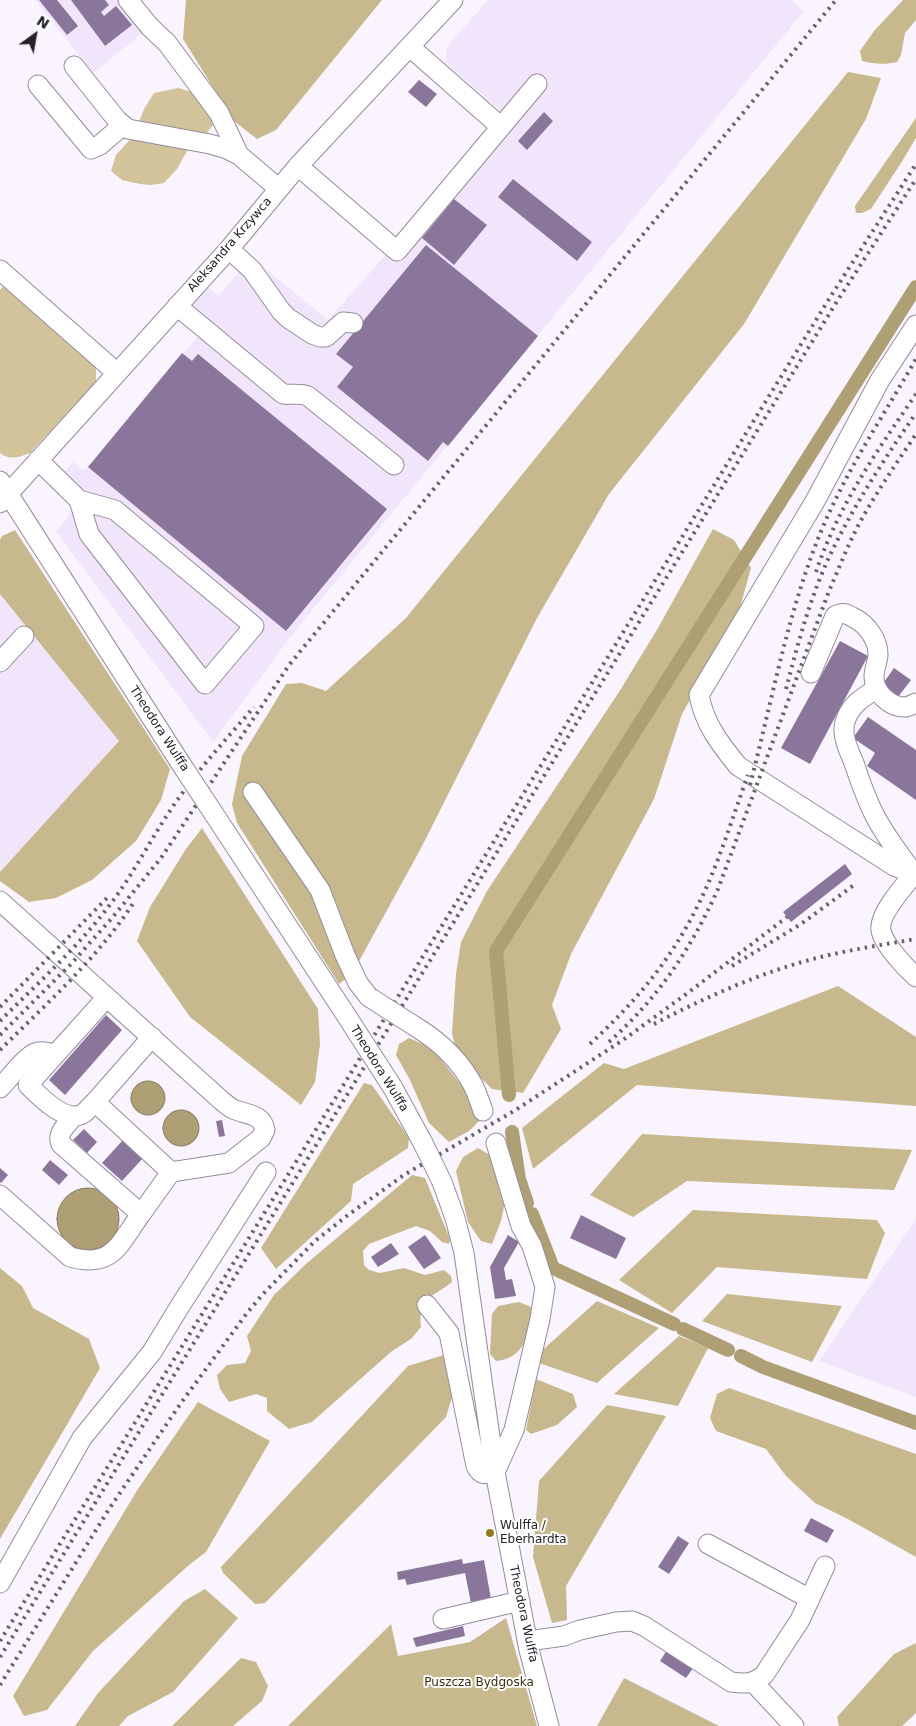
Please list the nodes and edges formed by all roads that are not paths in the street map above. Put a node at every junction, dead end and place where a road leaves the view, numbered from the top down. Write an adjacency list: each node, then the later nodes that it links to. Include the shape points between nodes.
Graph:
1 (128, 0): 9 (street, via 167,43 219,113)
2 (453, 0): 3 (street, Aleksandra Krzywca)
3 (410, 47): 8 (street); 10 (street, Aleksandra Krzywca)
4 (74, 66): 7 (street)
5 (537, 84): 8 (street)
6 (38, 85): 7 (street, via 91,149)
7 (123, 125): 9 (street, via 146,133 210,144)
8 (501, 126): 10 (street, via 397,251)
9 (239, 155): 11 (street)
10 (298, 166): 11 (street, Aleksandra Krzywca)
11 (278, 188): 12 (street, Aleksandra Krzywca)
12 (229, 249): 14 (street, Aleksandra Krzywca); 15 (street, via 252,270 281,311 312,334 326,337 343,322)
13 (0, 270): 17 (street)
14 (177, 306): 17 (street, Aleksandra Krzywca); 19 (street, via 283,394 308,396)
15 (353, 323)
16 (916, 325): 28 (street, via 880,380 814,503 699,695 708,723 738,766 894,866)
17 (117, 373): 18 (street, Aleksandra Krzywca)
18 (38, 460): 20 (street, Aleksandra Krzywca); 21 (street)
19 (394, 465)
20 (3, 492): 44 (street, Theodora Wulffa, bridge, via 344,1012 423,1142 442,1182 464,1253)
21 (79, 500): 21 (street, via 115,510 254,626 205,684 89,534)
22 (24, 636): 23 (street)
23 (0, 662)
24 (812, 673): 25 (street, via 835,616 846,613 864,623 874,638 878,654 874,677)
25 (876, 689): 26 (street, via 892,703 905,707); 28 (street, via 852,707 844,723 845,736 875,816)
26 (916, 703)
27 (254, 792): 36 (street, bridge, via 320,890 358,983 369,997 428,1034 446,1050 473,1086)
28 (915, 873): 30 (street, via 883,915 881,930 893,953)
29 (0, 901): 31 (street)
30 (916, 978)
31 (107, 996): 32 (street); 33 (street)
32 (152, 1037): 35 (street); 39 (street, via 222,1102 255,1115 264,1123 266,1130 261,1138 229,1163)
33 (56, 1054): 34 (street, via 35,1053); 37 (street, via 28,1085 52,1108)
34 (0, 1088)
35 (95, 1102): 37 (street, via 83,1114); 39 (street)
36 (483, 1111)
37 (74, 1116): 42 (street, via 61,1132 61,1144)
38 (496, 1143): 44 (street, via 522,1226 546,1287 514,1430)
39 (171, 1172): 42 (street)
40 (266, 1172): 47 (street, via 152,1352 82,1438)
41 (0, 1195): 42 (street, via 58,1248 70,1257 82,1260 96,1261 113,1252)
42 (141, 1214)
43 (427, 1306): 44 (street, via 448,1333 476,1466 479,1473)
44 (495, 1472): 49 (street, Theodora Wulffa)
45 (708, 1544): 48 (street)
46 (825, 1566): 48 (street)
47 (0, 1583)
48 (810, 1599): 52 (street, via 764,1675)
49 (520, 1601): 50 (street); 51 (street, Theodora Wulffa)
50 (443, 1619)
51 (528, 1641): 52 (street, via 632,1621 731,1682); 53 (street, Theodora Wulffa)
52 (753, 1682): 54 (street)
53 (549, 1726)
54 (794, 1726)

